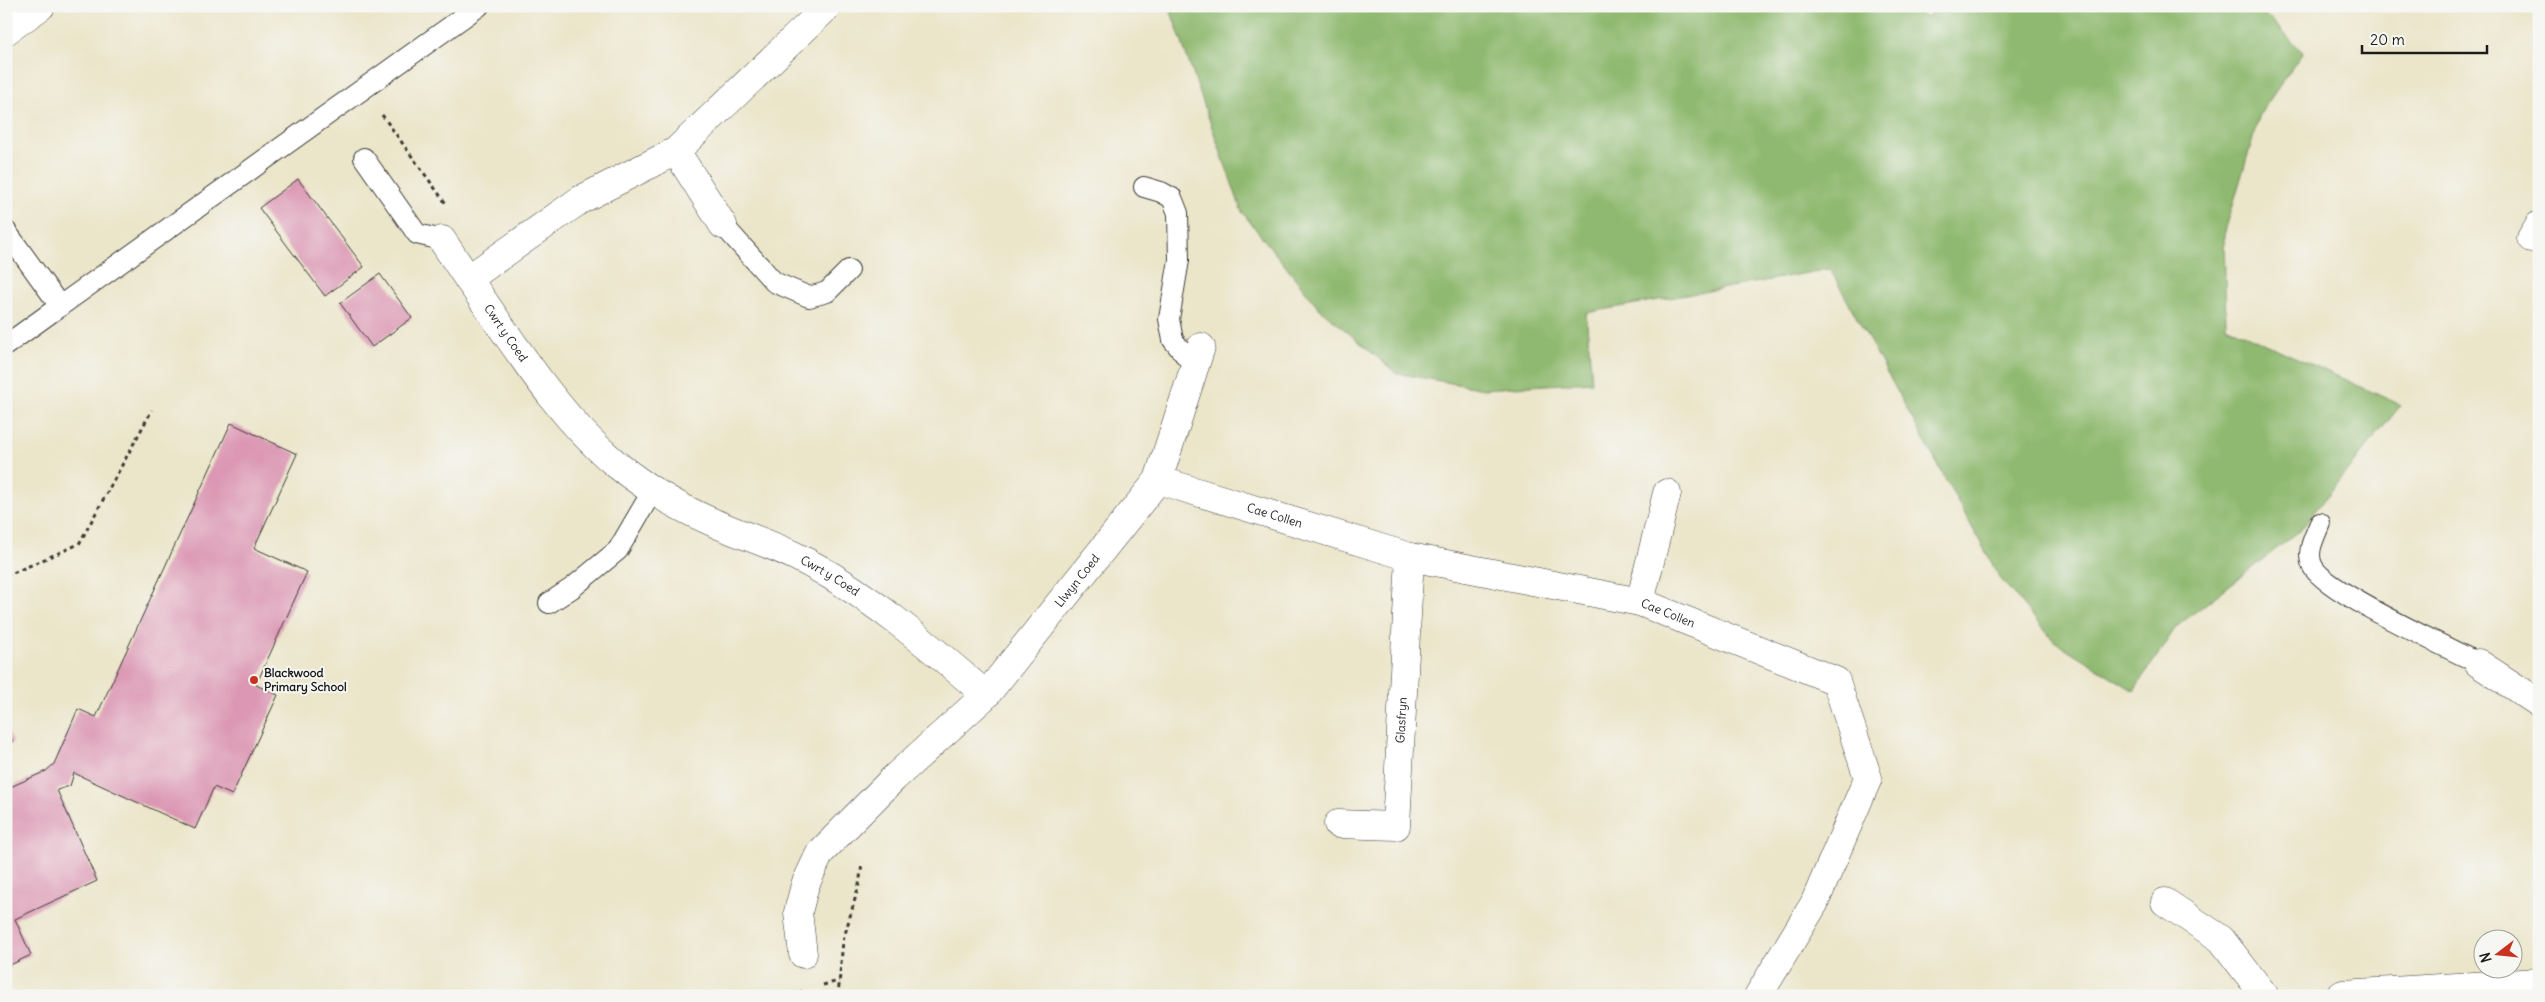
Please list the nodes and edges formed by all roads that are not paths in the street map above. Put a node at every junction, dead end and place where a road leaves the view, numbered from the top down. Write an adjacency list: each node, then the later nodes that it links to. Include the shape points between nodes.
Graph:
1 (41, 6): 4 (street)
2 (479, 6): 13 (lane)
3 (828, 6): 5 (street)
4 (6, 31)
5 (676, 151): 8 (street); 12 (street, via 580,200)
6 (364, 158): 10 (lane, Cwrt y Coed, via 417,234)
7 (1144, 187): 15 (lane, via 1172,198 1178,213 1179,260 1168,319 1173,340)
8 (723, 226): 11 (lane, via 774,282 809,297 826,292)
9 (6, 231): 13 (lane)
10 (442, 240): 12 (street, Cwrt y Coed)
11 (848, 270)
12 (468, 279): 17 (street, Cwrt y Coed, via 568,415 616,464)
13 (60, 306): 14 (lane)
14 (6, 345)
15 (1198, 357): 16 (street, Llwyn Coed)
16 (1158, 480): 20 (street, Cae Collen); 24 (street, Llwyn Coed)
17 (653, 490): 22 (lane, via 618,550 588,576); 24 (street, Cwrt y Coed, via 708,520 830,574 916,637)
18 (1667, 493): 21 (street)
19 (2320, 523): 23 (lane, via 2309,552 2313,568 2338,591)
20 (1410, 557): 21 (street, Cae Collen); 26 (street, Glasfryn, via 1396,826)
21 (1640, 602): 30 (street, Cae Collen, via 1836,681 1868,778 1814,904)
22 (548, 603)
23 (2478, 662): 25 (street)
24 (986, 695): 28 (street, Llwyn Coed, via 894,778 820,853 805,885 798,912)
25 (2539, 703)
26 (1338, 824)
27 (2165, 902): 31 (street, via 2221,939)
28 (803, 954)
29 (2539, 982): 32 (street)
30 (1758, 996)
31 (2265, 996)
32 (2340, 996)

